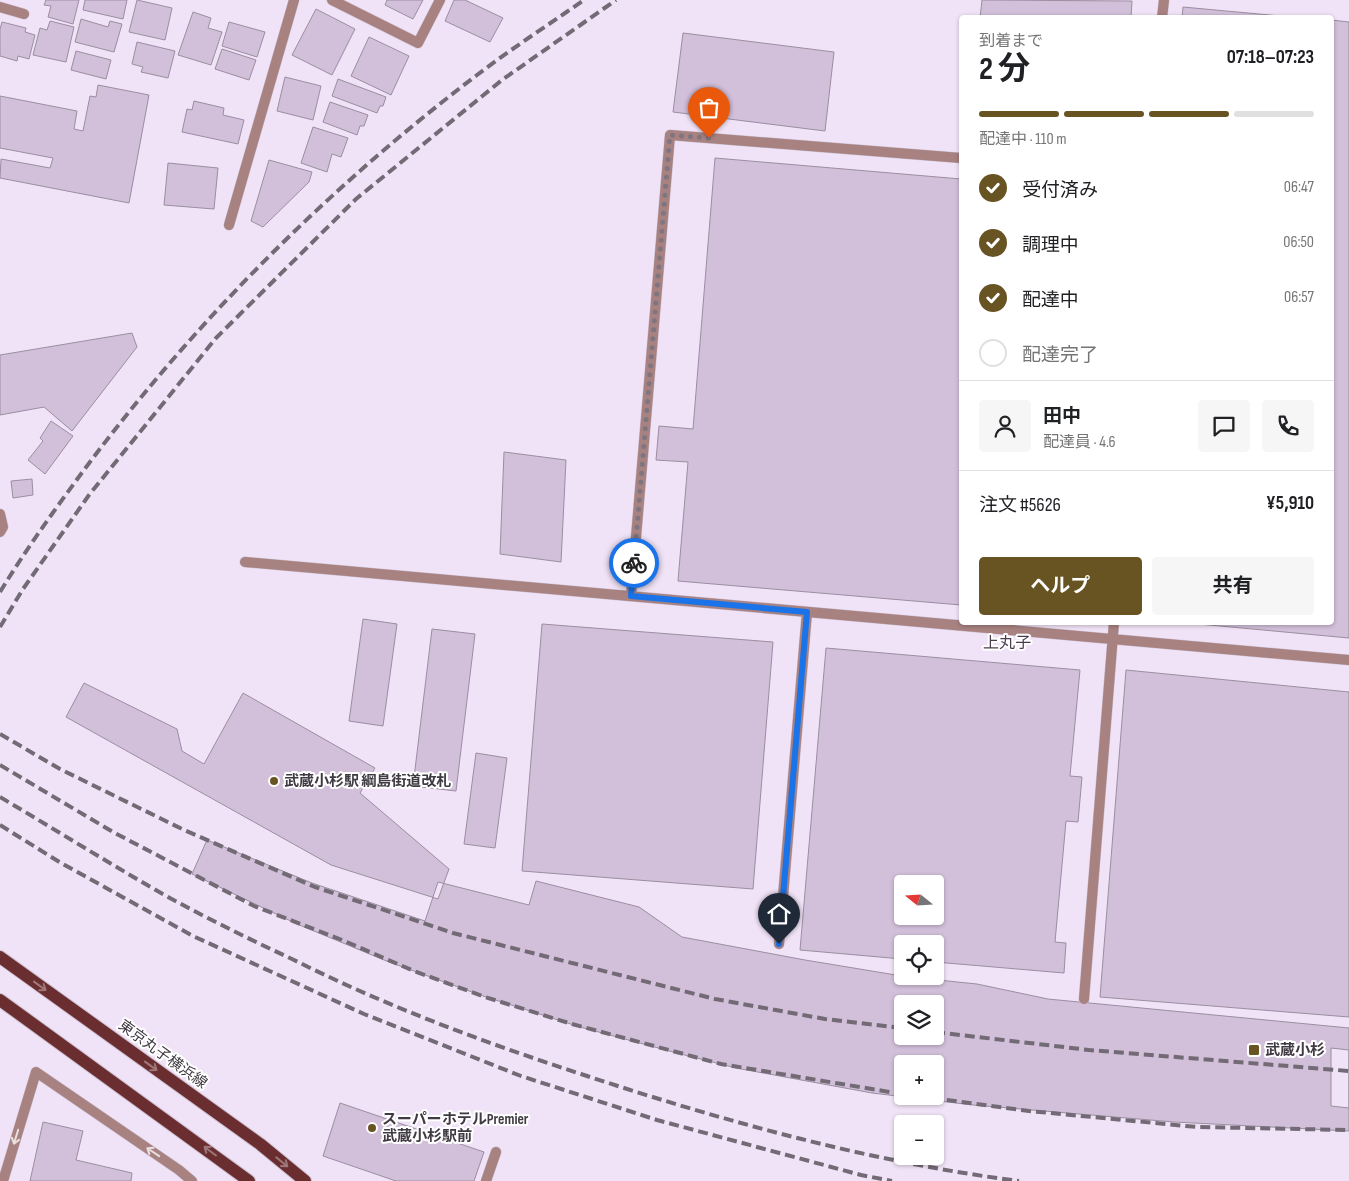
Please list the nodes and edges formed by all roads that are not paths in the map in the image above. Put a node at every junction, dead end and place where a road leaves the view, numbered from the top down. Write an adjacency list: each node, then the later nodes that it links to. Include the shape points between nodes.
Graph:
1 (294, 0): 9 (street)
2 (332, 0): 3 (street, via 418,43)
3 (440, 0)
4 (1164, 0): 7 (street)
5 (0, 7): 6 (street)
6 (24, 14)
7 (1162, 15)
8 (959, 158): 13 (street, via 670,135)
9 (229, 225)
10 (0, 514): 11 (street, via 3,527)
11 (0, 532)
12 (245, 562): 13 (street)
13 (631, 596): 14 (street)
14 (807, 612): 16 (street); 18 (street)
15 (1114, 625): 16 (street)
16 (1112, 639): 17 (street); 20 (street)
17 (1349, 660)
18 (779, 944)
19 (0, 957): 26 (main road, 東京丸子横浜線, one-way to 26, via 260,1144)
20 (1084, 999)
21 (0, 1000): 25 (main road, one-way to 21)
22 (496, 1152): 27 (street)
23 (3, 1181): 24 (street, one-way to 23, via 36,1072)
24 (192, 1181)
25 (249, 1181)
26 (305, 1181)
27 (486, 1181)

